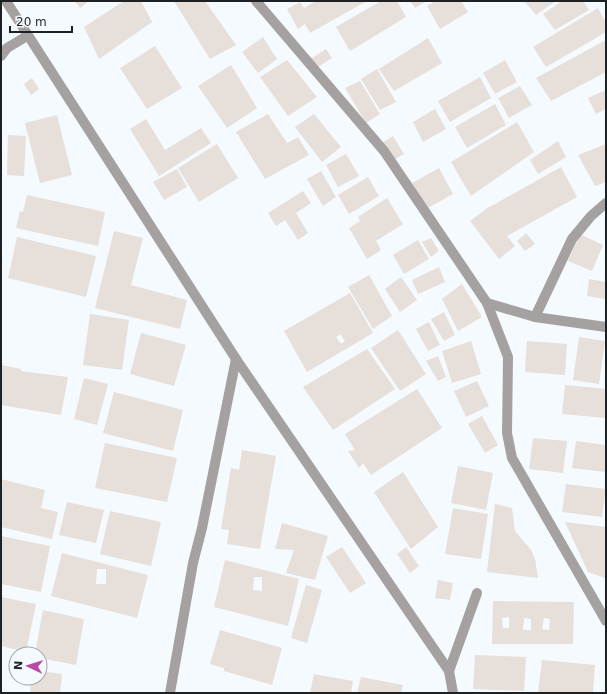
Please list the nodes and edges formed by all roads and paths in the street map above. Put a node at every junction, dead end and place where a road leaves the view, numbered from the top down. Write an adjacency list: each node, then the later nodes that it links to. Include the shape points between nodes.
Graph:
1 (6, 1): 3 (street)
2 (256, 1): 6 (street, via 384,151)
3 (27, 36): 4 (street, via 7,48); 9 (street)
4 (1, 56)
5 (606, 203): 7 (street, via 590,216 572,240)
6 (487, 303): 7 (street); 11 (street, via 508,357 507,433 512,458)
7 (535, 317): 8 (street)
8 (606, 327)
9 (236, 358): 12 (street); 13 (street, via 193,563)
10 (477, 593): 12 (street)
11 (606, 622)
12 (449, 671): 14 (street)
13 (170, 693)
14 (453, 693)

